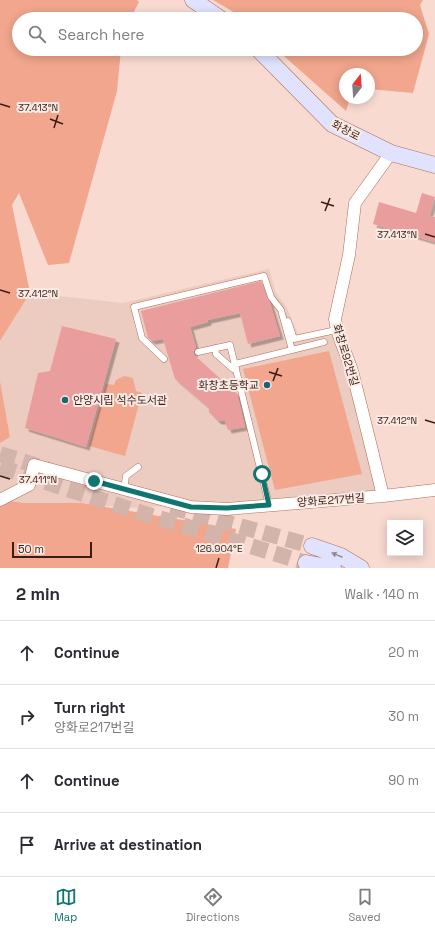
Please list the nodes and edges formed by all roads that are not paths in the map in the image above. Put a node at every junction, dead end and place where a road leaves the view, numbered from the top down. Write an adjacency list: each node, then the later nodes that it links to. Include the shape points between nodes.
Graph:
1 (193, 0): 2 (street)
2 (211, 12)
3 (265, 56): 4 (street, 화창로, via 332,124)
4 (391, 153): 5 (street, 화창로); 7 (street, 화창로92번길, via 355,203 350,255 335,319)
5 (435, 165)
6 (281, 310): 7 (lane, via 287,318 294,339); 10 (lane); 12 (lane, via 271,297 264,276 134,307 142,338)
7 (336, 330): 17 (street, 화창로92번길, via 348,359)
8 (324, 342): 10 (lane)
9 (215, 348): 11 (lane); 13 (lane, via 216,354 234,369); 13 (lane, via 230,345)
10 (292, 350): 13 (lane)
11 (198, 352)
12 (164, 359)
13 (236, 366): 19 (lane)
14 (138, 466): 15 (lane, via 126,476)
15 (124, 489): 18 (street, 양화로217번길, via 34,465 29,485); 19 (street, 양화로217번길, via 191,507)
16 (435, 490): 17 (street, 양화로217번길)
17 (383, 496): 19 (street, 양화로217번길)
18 (0, 500)
19 (269, 505)
20 (312, 546): 23 (street, one-way to 20, via 341,556)
21 (306, 563): 22 (street)
22 (333, 568)
23 (361, 568)

